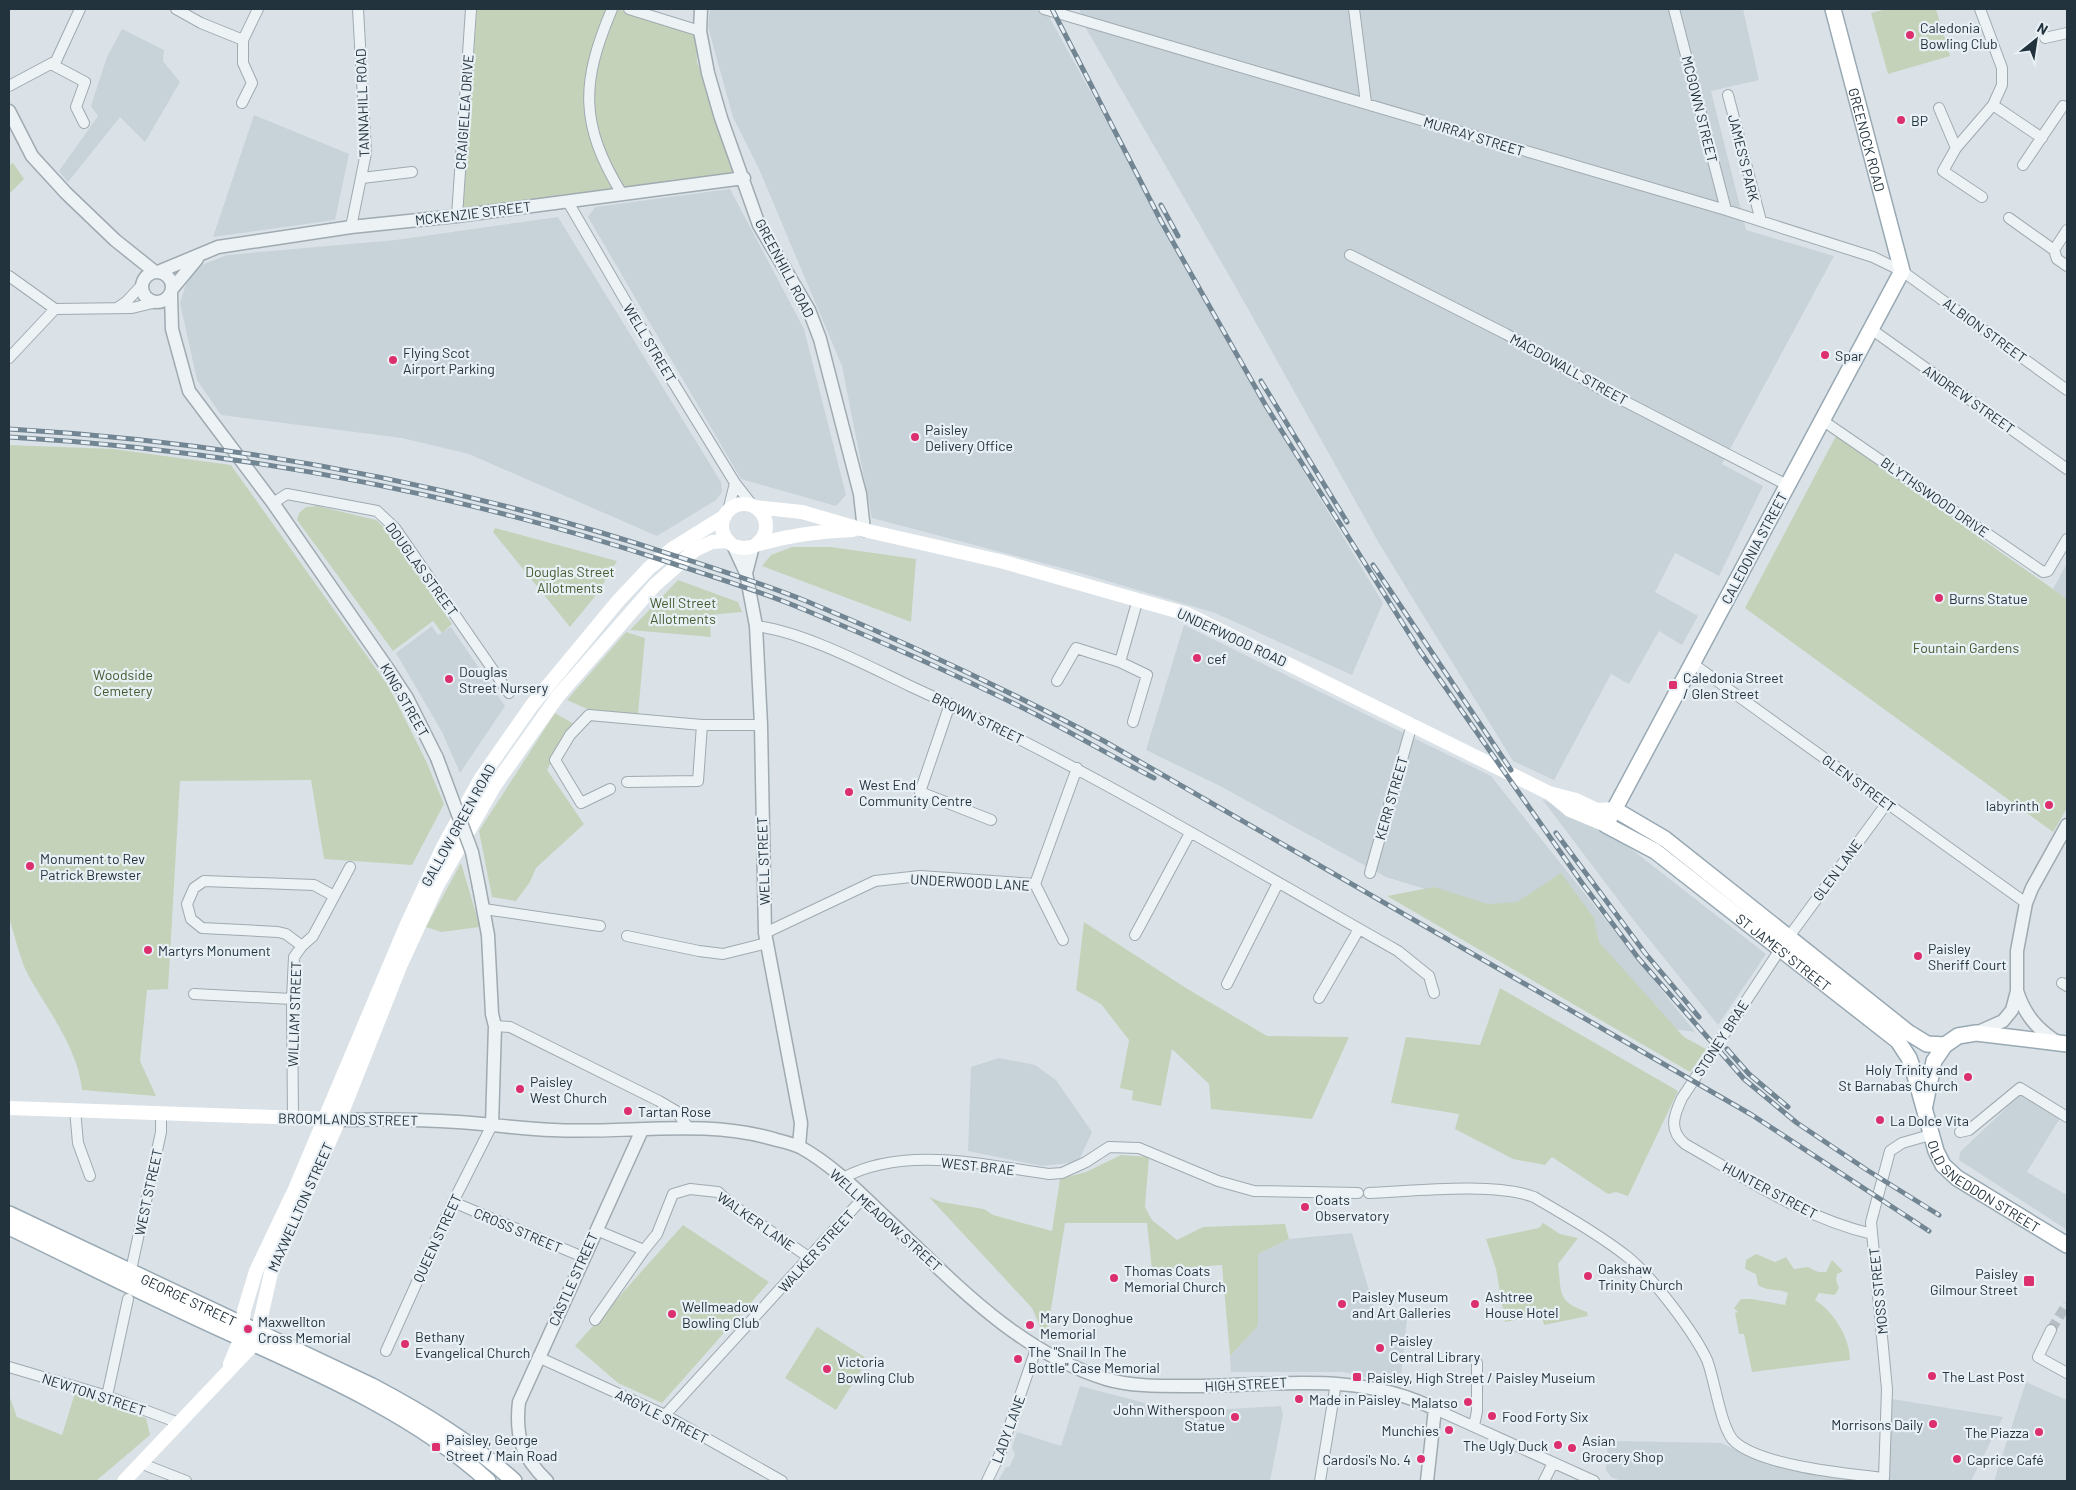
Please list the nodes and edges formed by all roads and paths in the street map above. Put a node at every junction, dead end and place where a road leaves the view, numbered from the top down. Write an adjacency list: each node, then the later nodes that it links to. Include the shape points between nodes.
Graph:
1 (80, 9): 18 (street, via 65,47)
2 (176, 9): 17 (street)
3 (258, 9): 17 (street)
4 (358, 9): 32 (street, TANNAHILL ROAD, via 366,153)
5 (470, 9): 38 (street, CRAIGIELEA DRIVE)
6 (612, 9): 34 (street, via 591,68 588,99 594,135)
7 (629, 9): 14 (street)
8 (701, 9): 14 (street, GREENHILL ROAD)
9 (1044, 9): 22 (street, MURRAY STREET)
10 (1354, 9): 22 (street)
11 (1674, 9): 37 (street, MCGOWN STREET)
12 (1833, 9): 48 (main road, GREENOCK ROAD)
13 (1980, 9): 23 (street, via 2002,68 2002,85)
14 (700, 31): 33 (street, GREENHILL ROAD, via 721,118)
15 (2067, 33): 16 (street)
16 (2045, 38)
17 (243, 40): 21 (street, via 243,63 252,83)
18 (51, 64): 19 (street); 27 (street, via 85,82 76,108)
19 (9, 86)
20 (1728, 95): 40 (street, JAMES'S PARK)
21 (242, 103)
22 (1366, 103): 37 (street, MURRAY STREET)
23 (1993, 105): 28 (street); 29 (street)
24 (2063, 106): 28 (street)
25 (1940, 108): 29 (street)
26 (9, 111): 43 (street, via 32,156)
27 (84, 123)
28 (2042, 138): 30 (street)
29 (1956, 148): 35 (street, via 1943,171)
30 (2023, 165)
31 (412, 172): 32 (street)
32 (362, 178): 41 (street, TANNAHILL ROAD)
33 (744, 178): 34 (street, MCKENZIE STREET); 67 (street, GREENHILL ROAD, via 759,225 809,310 820,339 860,494)
34 (622, 194): 36 (street, MCKENZIE STREET)
35 (1982, 197)
36 (568, 202): 38 (street, MCKENZIE STREET); 62 (street, WELL STREET)
37 (1726, 210): 40 (street, MURRAY STREET)
38 (457, 216): 41 (street, MCKENZIE STREET)
39 (2009, 218): 44 (street)
40 (1761, 222): 48 (street, MURRAY STREET, via 1874,257)
41 (351, 227): 45 (street, MCKENZIE STREET, via 218,247)
42 (2067, 230): 44 (street)
43 (115, 240): 49 (street); 51 (street, via 132,260)
44 (2054, 250): 47 (street, via 2057,259)
45 (205, 253): 49 (street, MCKENZIE STREET); 52 (street, MCKENZIE STREET, via 190,266)
46 (1350, 255): 63 (street, MACDOWALL STREET, via 1506,334 1601,389)
47 (2067, 266)
48 (1902, 271): 57 (main road, CALEDONIA STREET); 59 (street, ALBION STREET)
49 (157, 272): 51 (street, via 148,274); 52 (street, via 170,280)
50 (9, 276): 55 (street)
51 (142, 284): 53 (street, via 144,296); 54 (street)
52 (171, 292): 53 (street, via 165,300); 56 (street, KING STREET)
53 (155, 303): 54 (street); 56 (street, KING STREET)
54 (116, 308): 55 (street)
55 (55, 310): 58 (street)
56 (172, 329): 64 (street, KING STREET, via 189,391)
57 (1870, 330): 60 (main road, CALEDONIA STREET); 61 (street, ANDREW STREET)
58 (9, 358)
59 (2067, 390)
60 (1822, 420): 63 (main road, CALEDONIA STREET); 68 (street, BLYTHSWOOD DRIVE, via 2043,572 2048,572)
61 (2067, 469)
62 (735, 483): 65 (street, WELL STREET); 66 (street)
63 (1787, 485): 75 (main road, CALEDONIA STREET)
64 (273, 503): 77 (street, DOUGLAS STREET, via 287,494 377,511 395,528); 99 (street, KING STREET, bridge, via 402,691 437,758 472,852)
65 (754, 506): 66 (main road, via 738,505); 67 (main road, UNDERWOOD ROAD, via 802,512); 70 (main road, via 762,512 766,530)
66 (727, 513): 69 (main road, via 722,529); 124 (main road, GALLOW GREEN ROAD, via 672,548 624,594 532,705 486,770 411,915)
67 (864, 530): 70 (main road, UNDERWOOD ROAD, via 811,532); 72 (main road, UNDERWOOD ROAD, via 1004,562)
68 (2067, 539)
69 (731, 543): 70 (main road, via 744,548); 71 (street, WELL STREET); 125 (main road, GALLOW GREEN ROAD, via 712,542 695,550 655,585 590,657 518,750 478,812 432,895)
70 (755, 546): 71 (street, WELL STREET)
71 (746, 573): 73 (street, WELL STREET)
72 (1138, 599): 74 (street); 80 (main road, UNDERWOOD ROAD, via 1187,614)
73 (756, 626): 78 (street, BROWN STREET, via 778,629); 82 (street, WELL STREET)
74 (1120, 662): 76 (street, via 1076,648); 79 (street, via 1147,675)
75 (1692, 663): 87 (street, GLEN STREET); 88 (main road, CALEDONIA STREET)
76 (1057, 681)
77 (509, 693)
78 (950, 704): 83 (street, BROWN STREET); 89 (street, via 920,792)
79 (1133, 722)
80 (1412, 724): 86 (main road, UNDERWOOD ROAD); 94 (street, KERR STREET)
81 (702, 725): 82 (street); 84 (street, via 698,781); 85 (street, via 589,716 570,735 555,760 581,802)
82 (761, 725): 104 (street, WELL STREET)
83 (1076, 768): 92 (street, BROWN STREET); 96 (street)
84 (627, 782)
85 (610, 789)
86 (1550, 793): 88 (main road, UNDERWOOD ROAD, via 1598,810); 90 (main road, UNDERWOOD ROAD, via 1570,810)
87 (1887, 803): 98 (street, GLEN STREET); 106 (street, GLEN LANE)
88 (1614, 809): 90 (main road, CALEDONIA STREET); 106 (main road, ST JAMES' STREET, via 1665,839)
89 (991, 820)
90 (1606, 825): 106 (main road, ST JAMES' STREET, via 1655,851)
91 (2067, 825): 98 (street)
92 (1190, 833): 95 (street, BROWN STREET); 102 (street)
93 (350, 867): 97 (street, WILLIAM STREET)
94 (1370, 873)
95 (1278, 883): 101 (street, BROWN STREET); 108 (street)
96 (1034, 884): 104 (street, UNDERWOOD LANE, via 920,876 875,881); 105 (street, UNDERWOOD LANE)
97 (334, 896): 107 (street, WILLIAM STREET, via 313,936); 107 (street, via 314,885 204,881 194,888 187,904 191,919 202,928 278,932)
98 (2026, 903): 109 (street, via 2017,951)
99 (484, 909): 100 (street); 114 (street, KING STREET)
100 (600, 926)
101 (1360, 929): 111 (street, BROWN STREET, via 1398,951 1429,976); 112 (street)
102 (1135, 935)
103 (627, 936): 104 (street, UNDERWOOD LANE, via 723,954)
104 (766, 938): 132 (street, WELL STREET, via 801,1123)
105 (1063, 940)
106 (1784, 943): 117 (main road, ST JAMES' STREET, via 1915,1037 1927,1044); 119 (main road, ST JAMES' STREET, via 1898,1040 1909,1058); 129 (street, STONEY BRAE, via 1682,1098 1674,1118)
107 (302, 946): 113 (street, WILLIAM STREET, via 294,957)
108 (1227, 984)
109 (2017, 991): 115 (street, via 2009,1015); 116 (street, via 2023,1009 2040,1032)
110 (194, 994): 113 (street)
111 (1434, 994)
112 (1319, 998)
113 (292, 999): 123 (street, WILLIAM STREET)
114 (495, 1026): 126 (street, KING STREET); 127 (street, via 510,1027 659,1101 676,1111)
115 (1976, 1033): 116 (main road); 117 (main road, via 1958,1036)
116 (2063, 1043)
117 (1945, 1045): 119 (main road, via 1931,1068)
118 (9, 1108): 120 (main road, BROOMLANDS STREET)
119 (1925, 1109): 131 (main road, OLD SNEDDON STREET)
120 (75, 1110): 121 (main road, BROOMLANDS STREET); 133 (street, via 78,1142)
121 (161, 1113): 123 (main road, BROOMLANDS STREET); 147 (street, WEST STREET, via 161,1132)
122 (2067, 1117): 130 (street, via 2020,1088 1969,1130)
123 (293, 1118): 124 (main road, BROOMLANDS STREET)
124 (324, 1119): 125 (main road, BROOMLANDS STREET); 151 (main road, MAXWELLTON STREET, via 256,1272)
125 (339, 1120): 126 (street, BROOMLANDS STREET, via 398,1119); 151 (main road, MAXWELLTON STREET, via 271,1273)
126 (492, 1125): 128 (street, BROOMLANDS STREET, via 553,1130); 138 (street, QUEEN STREET)
127 (687, 1126): 128 (street, BROOMLANDS STREET); 132 (street, WELLMEADOW STREET, via 726,1129)
128 (642, 1130): 141 (street, CASTLE STREET)
129 (1675, 1132): 142 (street, HUNTER STREET, via 1685,1144 1771,1194 1803,1210)
130 (1960, 1132)
131 (1930, 1135): 142 (street, MOSS STREET, via 1890,1150 1871,1222); 143 (main road, OLD SNEDDON STREET, via 1943,1165 1957,1178)
132 (799, 1146): 134 (street, WELLMEADOW STREET)
133 (90, 1176)
134 (843, 1178): 135 (street, WEST BRAE, via 888,1161 956,1162 1062,1173 1109,1147 1139,1148 1218,1181 1254,1191); 137 (street, WELLMEADOW STREET)
135 (1358, 1193)
136 (1369, 1193): 142 (street, MOSS STREET, via 1467,1189 1521,1192 1534,1196 1630,1259 1686,1324 1707,1361 1720,1409 1733,1440 1759,1456 1822,1470 1884,1478 1886,1379)
137 (864, 1197): 146 (street, WALKER STREET); 152 (street, WELLMEADOW STREET, via 967,1294)
138 (453, 1202): 145 (street, CROSS STREET); 153 (street, QUEEN STREET)
139 (9, 1214): 147 (main road, GEORGE STREET)
140 (9, 1227): 151 (main road, GEORGE STREET)
141 (596, 1230): 144 (street); 145 (street, CASTLE STREET)
142 (1872, 1234)
143 (2067, 1245)
144 (644, 1250): 146 (street, WALKER LANE, via 657,1234 673,1194 690,1189 718,1192); 149 (street, WALKER LANE)
145 (583, 1257): 154 (street, CASTLE STREET)
146 (810, 1258): 161 (street, WALKER STREET)
147 (131, 1270): 151 (main road, GEORGE STREET)
148 (128, 1299): 159 (street)
149 (595, 1320)
150 (2051, 1330): 157 (street, via 2038,1357)
151 (249, 1334): 162 (main road, MAXWELLTON STREET, via 226,1374); 166 (main road, GEORGE STREET, via 430,1417); 167 (main road, GEORGE STREET, via 432,1435 462,1457)
152 (1036, 1349): 158 (street, HIGH STREET, via 1078,1370 1110,1381 1161,1386 1298,1381); 173 (street, LADY LANE, via 1000,1454)
153 (386, 1351)
154 (538, 1357): 161 (street, ARGYLE STREET); 171 (street, CASTLE STREET, via 519,1402 518,1432 526,1457)
155 (1477, 1363): 163 (street)
156 (9, 1367): 159 (street, NEWTON STREET)
157 (2067, 1373)
158 (1336, 1383): 160 (street, HIGH STREET, via 1369,1388); 174 (street)
159 (107, 1396): 162 (street, NEWTON STREET)
160 (1435, 1409): 163 (street, HIGH STREET); 175 (street)
161 (664, 1415): 172 (street, ARGYLE STREET)
162 (180, 1422): 164 (main road, MAXWELLTON STREET)
163 (1474, 1426): 165 (street, HIGH STREET)
164 (140, 1463): 168 (main road, MAXWELLTON STREET); 169 (street)
165 (1553, 1463): 176 (street); 177 (street, HIGH STREET)
166 (496, 1464): 167 (street); 170 (main road, GEORGE STREET)
167 (483, 1480)
168 (124, 1481)
169 (186, 1481)
170 (514, 1481)
171 (547, 1481)
172 (782, 1481)
173 (987, 1481)
174 (1320, 1481)
175 (1427, 1481)
176 (1544, 1481)
177 (1594, 1481)

